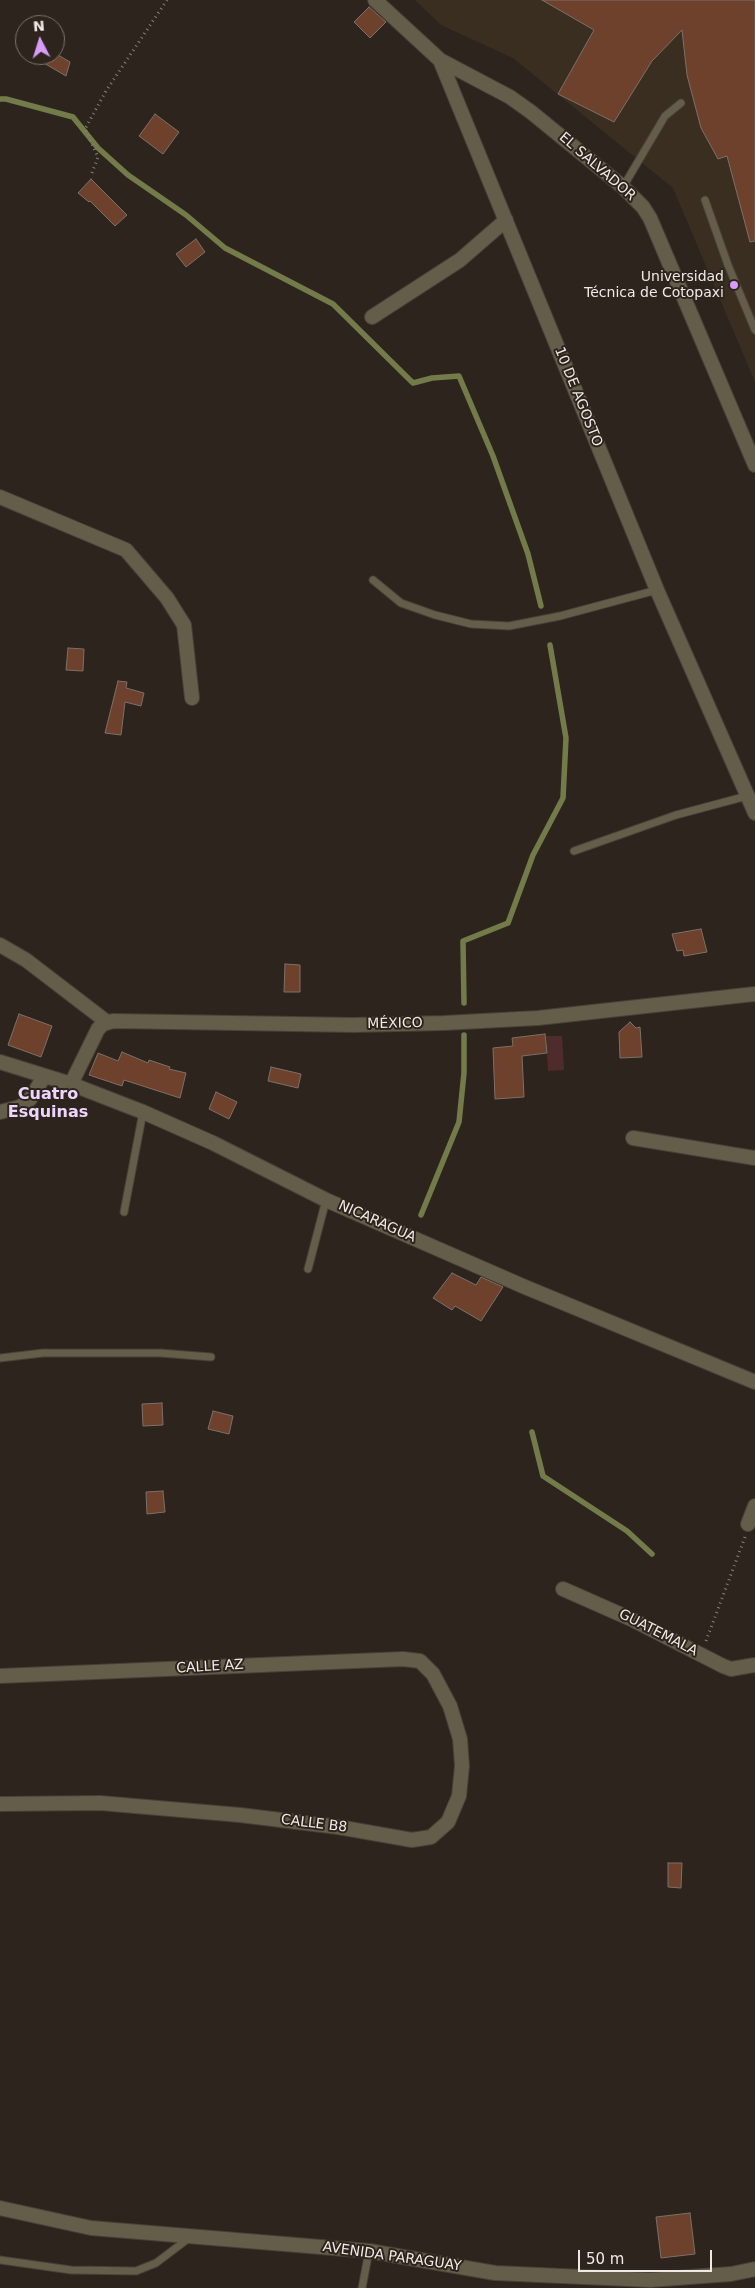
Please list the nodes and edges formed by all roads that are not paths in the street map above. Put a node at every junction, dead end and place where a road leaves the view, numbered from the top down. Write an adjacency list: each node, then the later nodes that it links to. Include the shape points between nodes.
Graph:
1 (375, 0): 2 (street, 10 DE AGOSTO)
2 (440, 60): 4 (street, EL SALVADOR, via 532,112); 6 (street, 10 DE AGOSTO)
3 (681, 103): 4 (lane, via 665,116)
4 (623, 188): 9 (street, EL SALVADOR, via 650,218)
5 (705, 200): 8 (lane)
6 (506, 220): 7 (street, via 460,260); 12 (street, 10 DE AGOSTO)
7 (372, 317)
8 (755, 330)
9 (755, 465)
10 (0, 497): 13 (street, via 126,550 167,598 184,625)
11 (373, 580): 12 (lane, via 401,603 471,624 509,626)
12 (657, 590): 14 (street, 10 DE AGOSTO)
13 (192, 698)
14 (747, 796): 15 (street, 10 DE AGOSTO); 16 (lane)
15 (755, 814)
16 (574, 851)
17 (0, 945): 19 (street, via 26,960)
18 (755, 994): 19 (street, MÉXICO, via 538,1018 444,1023)
19 (107, 1022): 22 (street, via 98,1029)
20 (0, 1062): 21 (street, NICARAGUA)
21 (44, 1077): 22 (street, NICARAGUA); 23 (street, via 30,1099 20,1107)
22 (72, 1084): 24 (street, NICARAGUA)
23 (0, 1112)
24 (144, 1112): 27 (street, NICARAGUA); 28 (lane)
25 (633, 1138): 26 (street)
26 (755, 1158)
27 (326, 1200): 29 (lane); 32 (street, NICARAGUA, via 534,1291)
28 (124, 1212)
29 (308, 1269)
30 (211, 1357): 31 (lane, via 43,1353)
31 (0, 1358)
32 (755, 1382)
33 (755, 1506): 34 (street)
34 (748, 1524)
35 (563, 1589): 37 (street, GUATEMALA, via 632,1619 731,1669)
36 (420, 1661): 38 (street, CALLE AZ, via 403,1658); 39 (street, CALLE B8, via 433,1674 450,1706 460,1739 462,1766 459,1796 448,1822 431,1837 412,1840 289,1821 100,1803)
37 (755, 1665)
38 (0, 1676)
39 (0, 1804)
40 (0, 2208): 41 (street, AVENIDA PARAGUAY, via 91,2228)
41 (192, 2236): 42 (street, AVENIDA PARAGUAY); 43 (lane, via 156,2263 136,2271 70,2270)
42 (369, 2251): 44 (street, AVENIDA PARAGUAY, via 495,2273 587,2278 650,2280 732,2274); 45 (lane)
43 (0, 2260)
44 (755, 2269)
45 (362, 2288)

